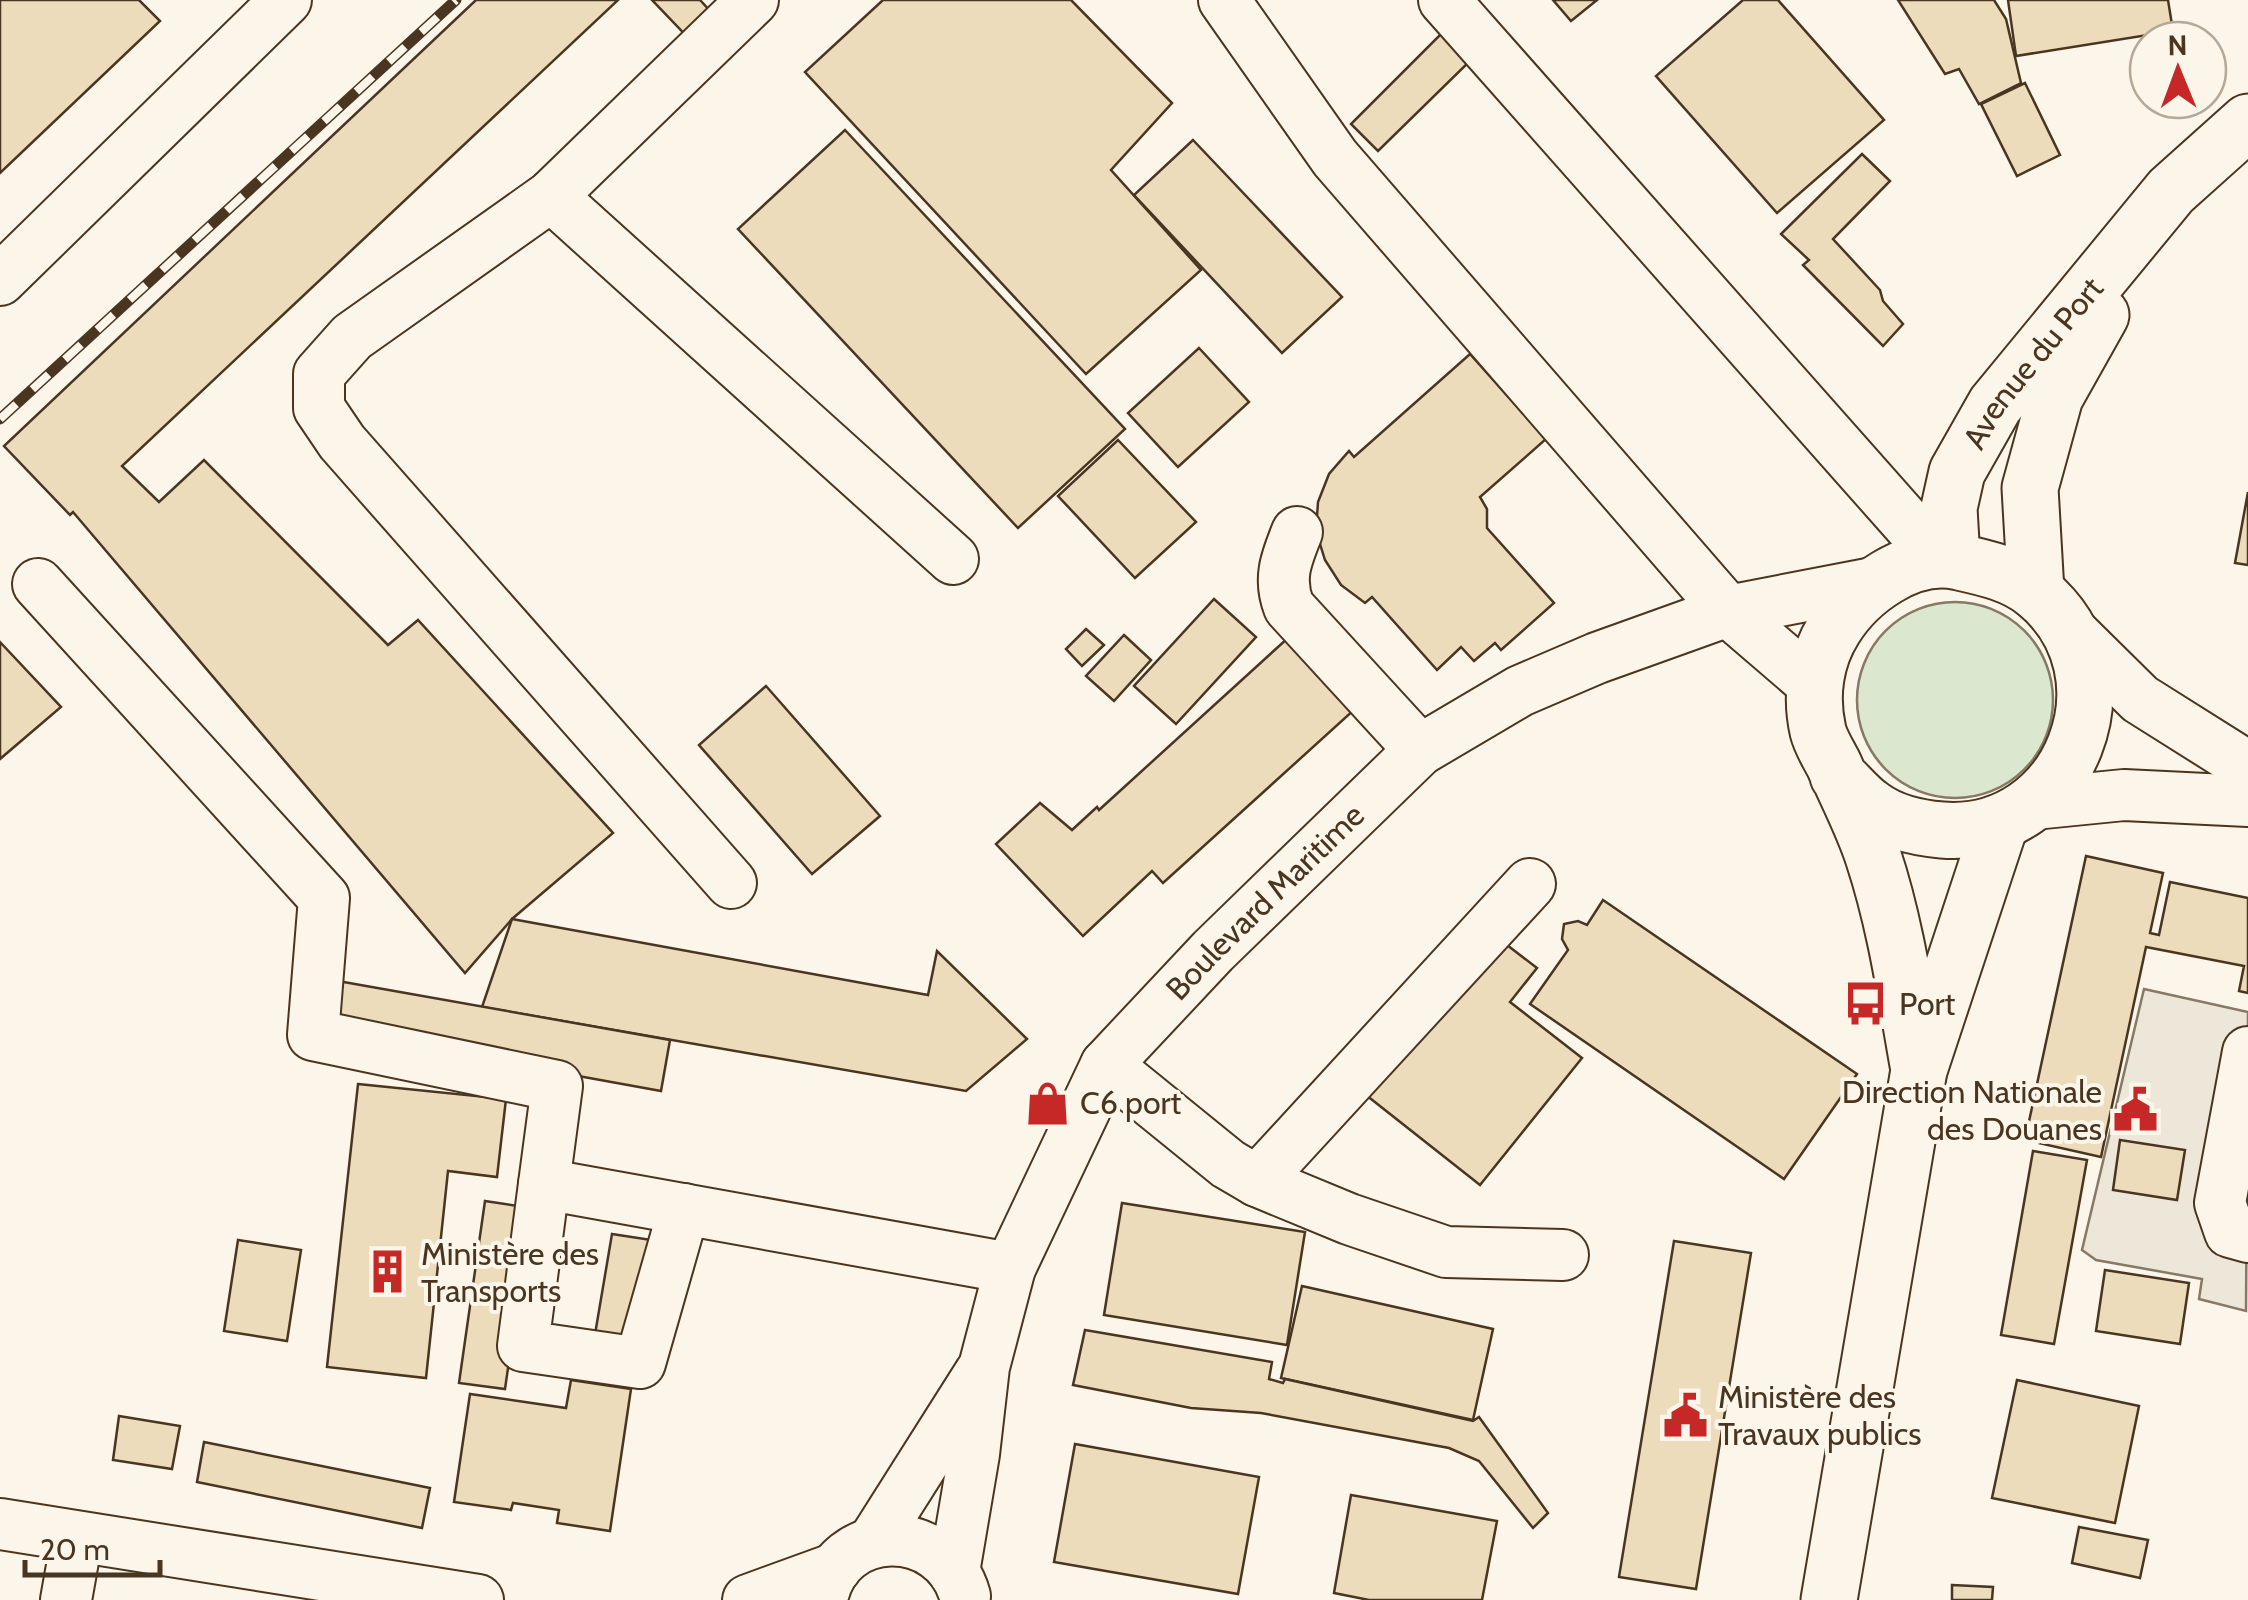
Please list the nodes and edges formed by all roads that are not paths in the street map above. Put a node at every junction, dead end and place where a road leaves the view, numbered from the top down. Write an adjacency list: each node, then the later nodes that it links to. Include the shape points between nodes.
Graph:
1 (286, 0): 8 (street)
2 (754, 0): 7 (street)
3 (1224, 0): 15 (street, via 1334,158)
4 (1444, 0): 11 (street)
5 (2248, 122): 6 (main road, Avenue du Port)
6 (2171, 191): 11 (main road, Avenue du Port, via 1995,405 1957,472); 14 (main road, Avenue du Port, via 2055,397 2030,488)
7 (551, 196): 10 (street); 22 (street, via 352,337 319,374 320,408 354,456)
8 (0, 280)
9 (1296, 532): 17 (street, via 1282,569 1289,607)
10 (954, 559)
11 (1946, 560): 12 (main road); 14 (main road, via 1999,571)
12 (1878, 582): 15 (street, Boulevard Maritime); 16 (main road, via 1846,609 1824,645)
13 (38, 584): 28 (street, via 324,898 313,1034 557,1086)
14 (2050, 607): 18 (street, via 2140,699); 21 (main road, via 2081,660 2086,701 2079,742 2061,776)
15 (1728, 611): 16 (street); 17 (street, Boulevard Maritime, via 1520,691)
16 (1814, 686): 19 (main road, via 1818,732)
17 (1420, 750): 25 (street, Boulevard Maritime)
18 (2248, 766)
19 (1838, 776): 21 (main road, via 1872,809 1916,828 1964,832); 26 (main road, via 1878,872)
20 (2248, 801): 21 (street, via 2124,796)
21 (2018, 813): 26 (main road)
22 (731, 883)
23 (1530, 884): 27 (street)
24 (2248, 1052): 30 (street, via 2220,1203 2230,1232)
25 (1106, 1065): 27 (street); 32 (street, Boulevard Maritime)
26 (1920, 1070): 41 (main road)
27 (1257, 1180): 31 (street, via 1446,1252)
28 (544, 1184): 29 (street); 29 (street, via 523,1346 640,1363)
29 (684, 1209): 32 (street)
30 (2248, 1238)
31 (1564, 1255)
32 (1010, 1268): 33 (street, Boulevard Maritime)
33 (984, 1367): 36 (street, Boulevard Maritime); 37 (street, Boulevard Maritime)
34 (0, 1524): 35 (street)
35 (78, 1538): 38 (street); 39 (street)
36 (844, 1570): 37 (street, via 896,1540 939,1555); 40 (street)
37 (960, 1586)
38 (66, 1600)
39 (478, 1600)
40 (748, 1600)
41 (1829, 1600)

